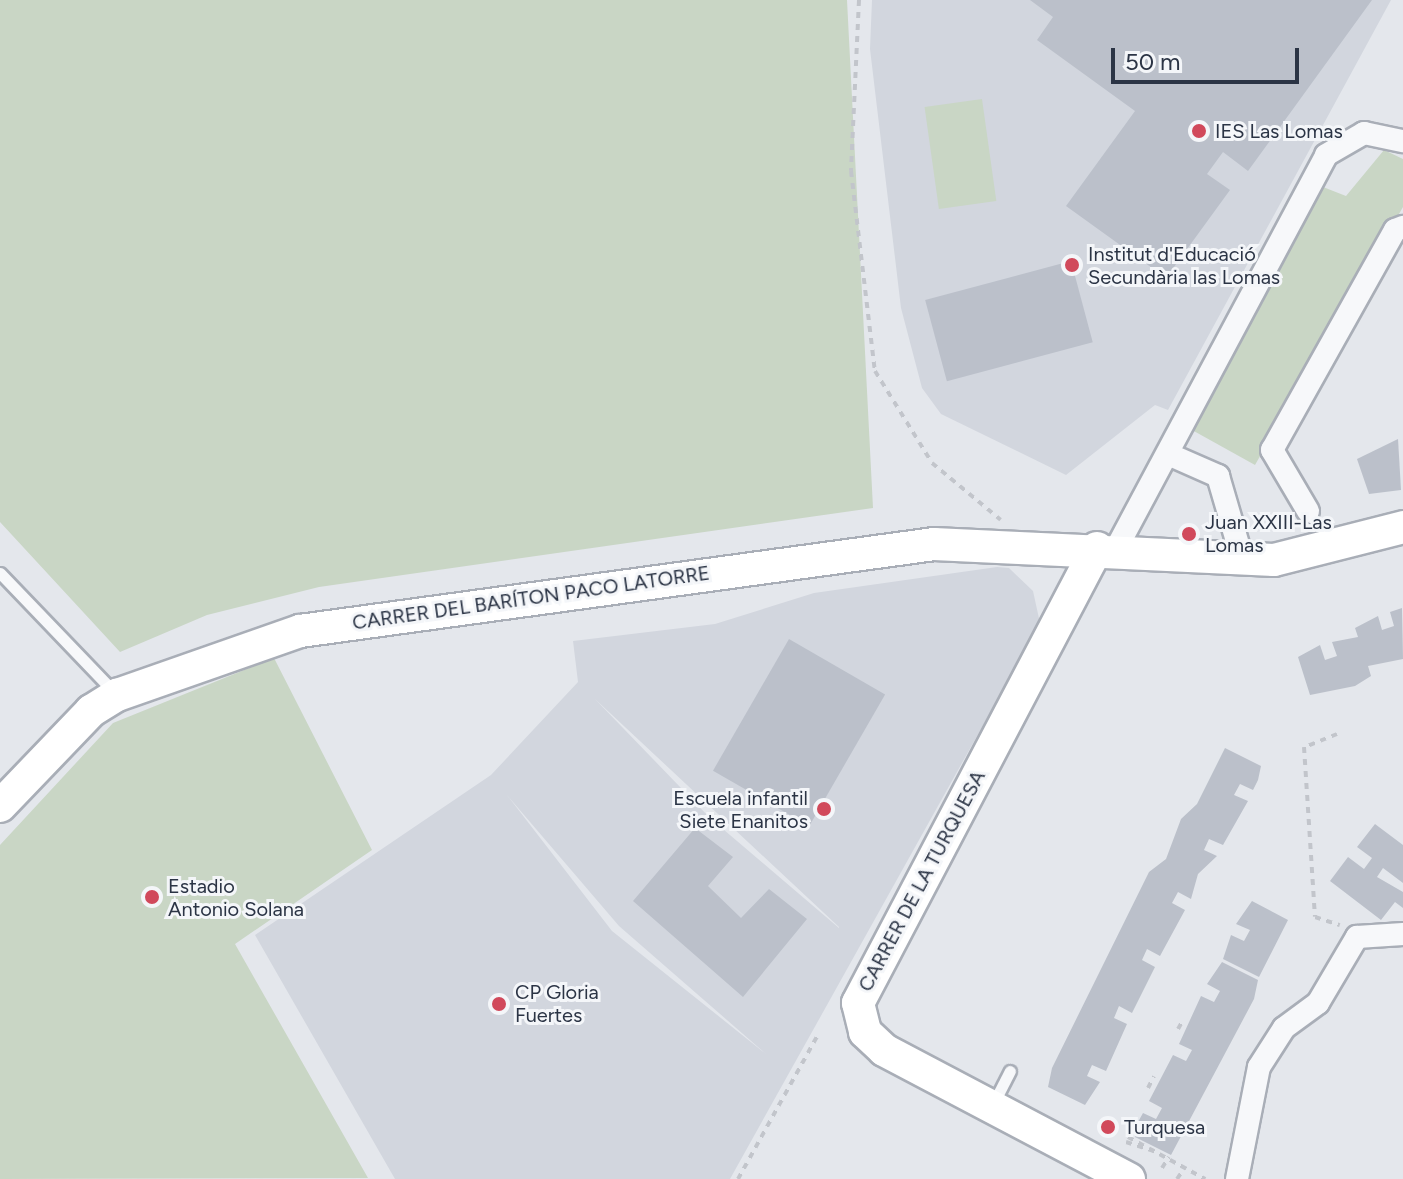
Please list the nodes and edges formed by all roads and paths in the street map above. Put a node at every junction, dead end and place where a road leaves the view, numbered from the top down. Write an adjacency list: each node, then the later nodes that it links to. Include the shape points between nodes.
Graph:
1 (859, 0): 6 (path, via 851,171 875,371 932,463)
2 (1400, 137): 4 (street, via 1364,133 1326,155)
3 (1403, 227): 5 (street, via 1372,269 1272,450)
4 (1168, 454): 8 (street); 9 (street, via 1218,476)
5 (1308, 511)
6 (1006, 524)
7 (1403, 527): 9 (street, CARRER DEL BARÍTON PACO LATORRE, via 1322,553)
8 (1106, 549): 9 (street, CARRER DEL BARÍTON PACO LATORRE); 11 (street, CARRER DEL BARÍTON PACO LATORRE, via 934,544 864,551 300,631); 24 (street, CARRER DE LA TURQUESA, via 858,1003 865,1032 884,1050)
9 (1242, 558)
10 (0, 573): 11 (lane)
11 (117, 695): 13 (street, CARRER DEL BARÍTON PACO LATORRE, via 91,711)
12 (1337, 734): 14 (path, via 1304,747 1315,917)
13 (0, 806)
14 (1335, 921)
15 (1403, 934): 33 (street, via 1357,937 1318,1003 1284,1028 1259,1067)
16 (1182, 1022): 17 (path)
17 (1178, 1029)
18 (819, 1033): 20 (path)
19 (796, 1061): 20 (path)
20 (803, 1064): 29 (path)
21 (1010, 1071): 24 (lane)
22 (1154, 1076): 23 (path)
23 (1148, 1088)
24 (993, 1104): 30 (street, CARRER DE LA TURQUESA)
25 (1127, 1140): 26 (path)
26 (1169, 1157): 27 (path); 28 (path)
27 (1185, 1167): 31 (path); 32 (path)
28 (1162, 1168)
29 (738, 1179)
30 (1129, 1179)
31 (1177, 1179)
32 (1205, 1179)
33 (1237, 1179)

